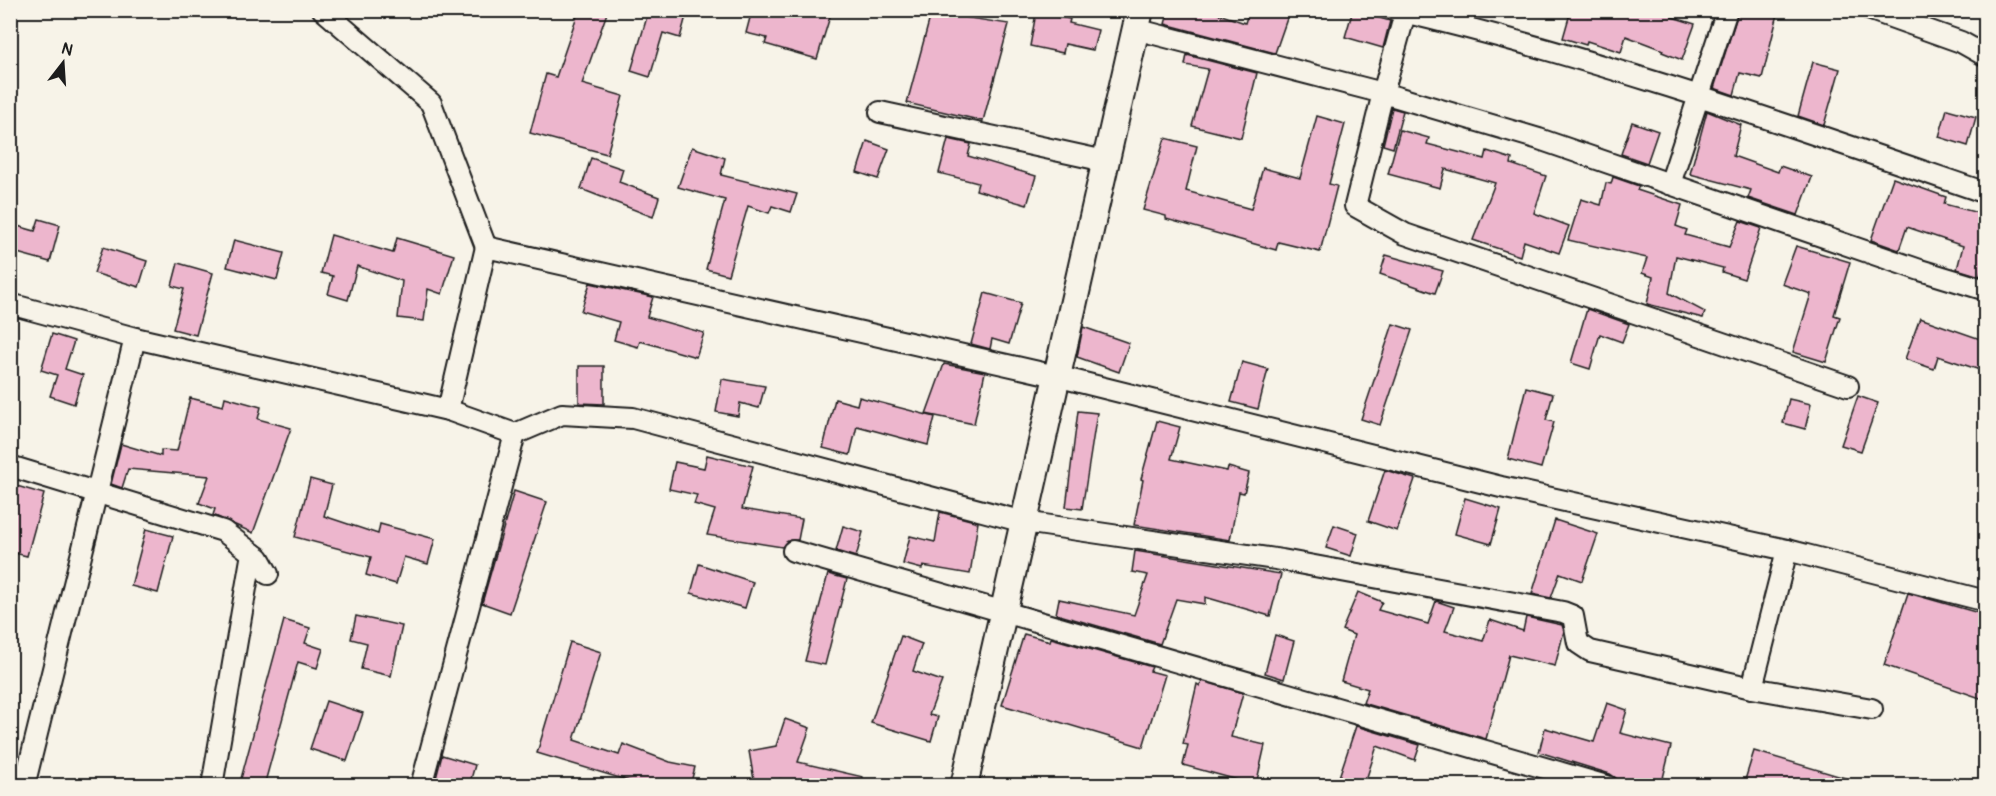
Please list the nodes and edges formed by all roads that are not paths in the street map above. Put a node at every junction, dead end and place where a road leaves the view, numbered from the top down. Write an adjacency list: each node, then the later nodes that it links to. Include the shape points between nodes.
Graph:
1 (323, 10): 13 (street, via 431,103)
2 (1727, 10): 8 (street)
3 (1871, 10): 6 (street, via 1961,42)
4 (1402, 11): 7 (street); 8 (street)
5 (1137, 20): 7 (street); 10 (street)
6 (1986, 56)
7 (1383, 93): 11 (street); 18 (street, via 1355,206 1405,234)
8 (1699, 96): 11 (street); 12 (street)
9 (880, 112): 10 (street)
10 (1105, 161): 17 (street)
11 (1670, 184): 14 (street)
12 (1986, 193)
13 (486, 247): 17 (street); 19 (street)
14 (1986, 290)
15 (10, 304): 16 (street)
16 (135, 338): 19 (street); 22 (street)
17 (1056, 376): 23 (street); 24 (street, via 1501,487)
18 (1848, 386)
19 (448, 410): 20 (street)
20 (515, 434): 23 (street, via 562,414 633,418); 34 (street)
21 (10, 465): 22 (street)
22 (97, 492): 26 (street, via 223,531); 32 (street)
23 (1024, 522): 29 (street); 30 (street, via 1281,560 1563,612 1573,616 1578,643 1590,651)
24 (1787, 550): 28 (street); 30 (street)
25 (794, 551): 29 (street)
26 (252, 552): 27 (street); 33 (street)
27 (268, 574)
28 (1986, 601)
29 (1002, 611): 35 (street); 36 (street)
30 (1752, 688): 31 (street)
31 (1872, 709)
32 (24, 786)
33 (212, 786)
34 (421, 786)
35 (964, 786)
36 (1608, 786)

